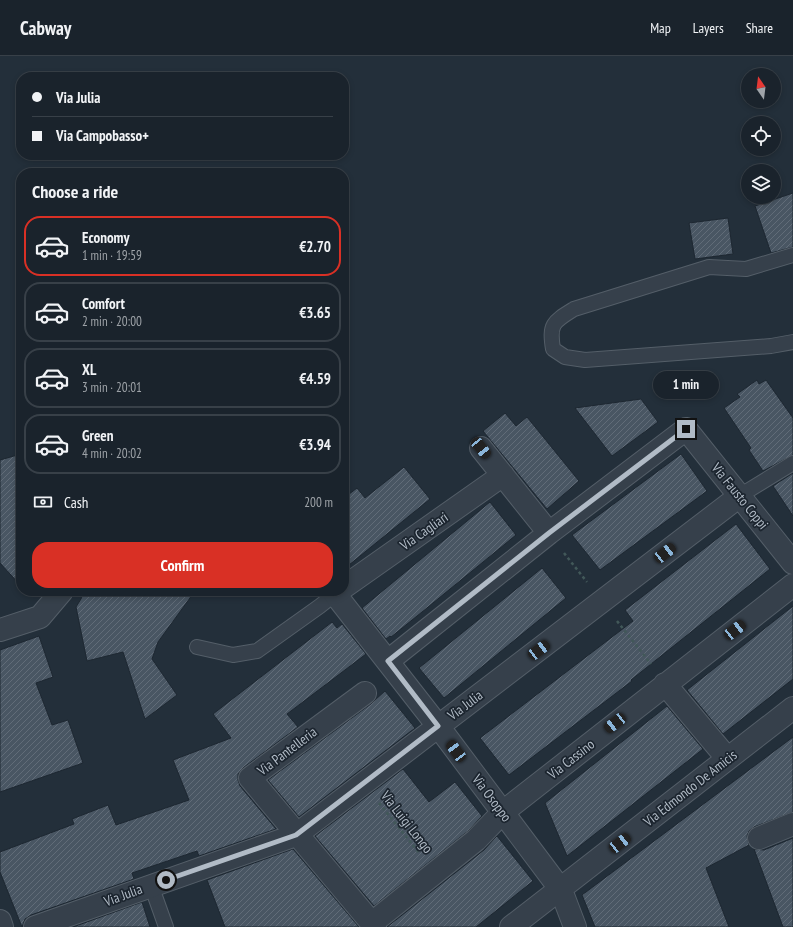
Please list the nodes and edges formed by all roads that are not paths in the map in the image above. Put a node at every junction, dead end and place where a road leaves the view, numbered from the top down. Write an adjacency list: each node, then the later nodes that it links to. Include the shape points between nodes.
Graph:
1 (793, 255): 2 (lane, via 746,269 709,267 574,310 556,320 550,335 552,349 565,357 585,360 771,346)
2 (793, 342)
3 (481, 448): 5 (street)
4 (793, 463): 6 (lane)
5 (503, 475): 7 (street); 9 (street, Via Cagliari)
6 (741, 495): 7 (street, Via Fausto Coppi, via 686,429); 8 (street, Via Fausto Coppi); 20 (street, Via Julia)
7 (549, 533): 16 (street)
8 (791, 557)
9 (349, 583)
10 (793, 585): 17 (street, Via Cassino)
11 (58, 596): 14 (street, via 40,617)
12 (332, 596): 15 (lane, via 257,651 233,655)
13 (342, 596): 16 (street, Via Osoppo)
14 (0, 630)
15 (197, 647)
16 (388, 661): 20 (street, Via Osoppo)
17 (665, 684): 21 (street); 22 (street, Via Cassino)
18 (365, 693): 24 (street, Via Pantelleria, via 250,778)
19 (793, 708): 21 (street, Via Edmondo De Amicis)
20 (438, 726): 22 (street, Via Osoppo); 24 (street, Via Julia)
21 (727, 758): 27 (street, Via Edmondo De Amicis)
22 (503, 812): 27 (street, Via Osoppo); 29 (street, Via Cassino, via 476,840)
23 (793, 824): 25 (street)
24 (296, 835): 26 (street, Via Julia); 29 (street, Via Pantelleria)
25 (759, 838)
26 (151, 885): 31 (street, Via Julia); 32 (lane)
27 (561, 890): 33 (street, Via Edmondo De Amicis); 34 (street, Via Osoppo)
28 (0, 921): 30 (street)
29 (374, 925)
30 (2, 927)
31 (35, 927)
32 (166, 927)
33 (511, 927)
34 (575, 927)

